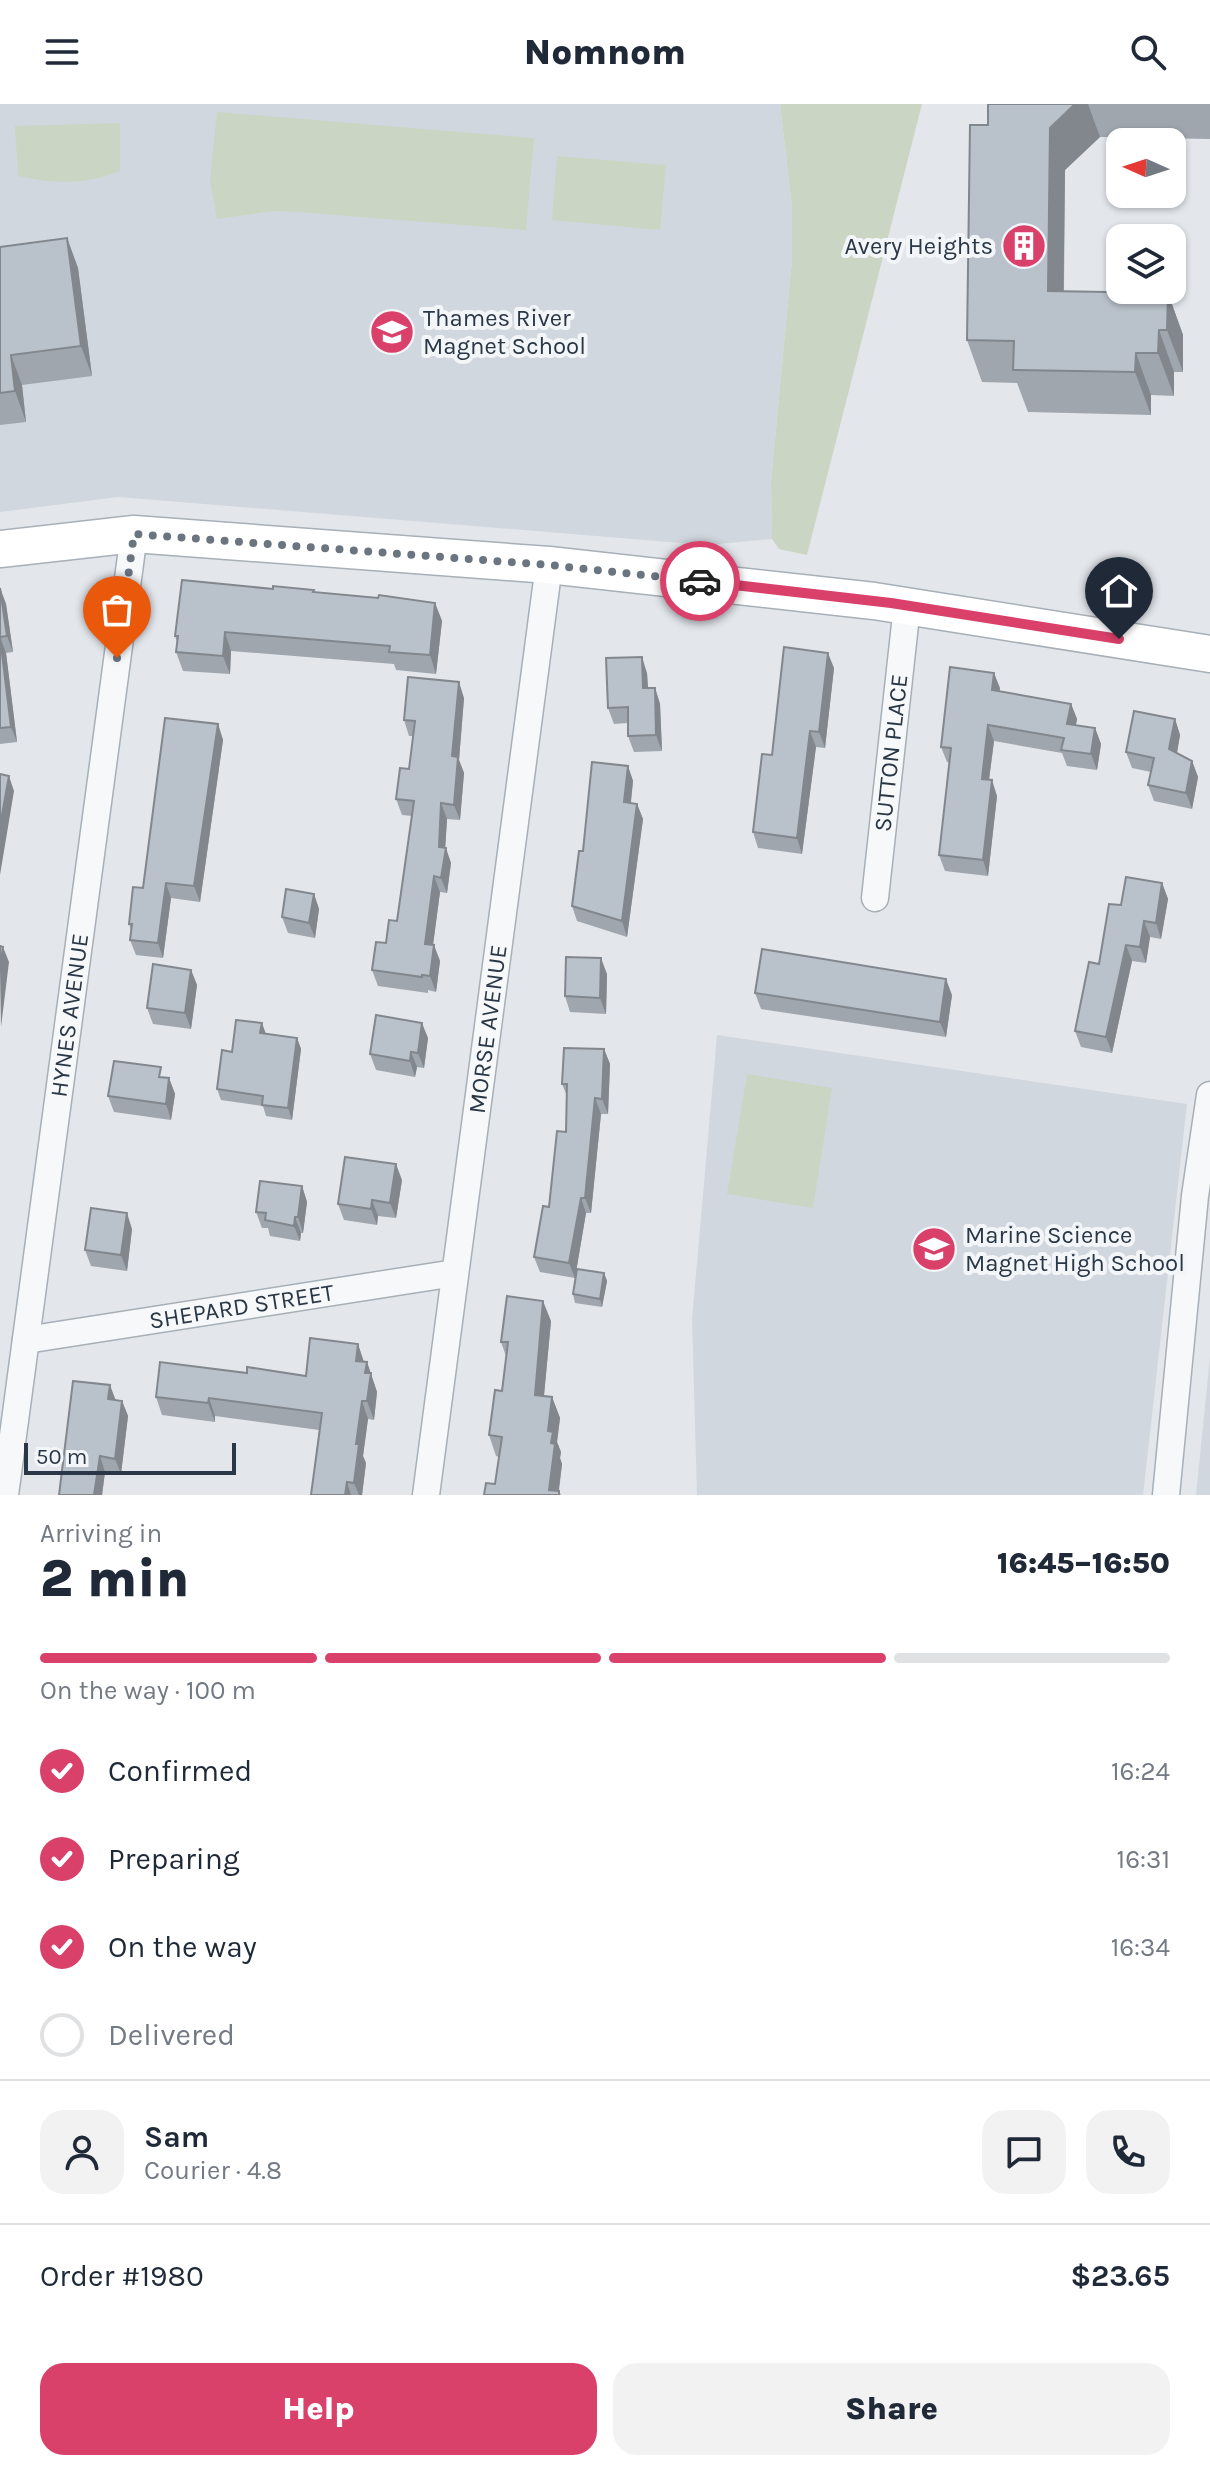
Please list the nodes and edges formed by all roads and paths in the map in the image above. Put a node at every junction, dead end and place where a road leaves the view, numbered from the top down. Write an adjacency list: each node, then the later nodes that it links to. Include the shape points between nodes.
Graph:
1 (134, 534): 2 (street); 3 (street); 9 (street, HYNES AVENUE)
2 (0, 549)
3 (549, 565): 4 (street); 8 (street, MORSE AVENUE)
4 (907, 606): 5 (street); 6 (street, SUTTON PLACE)
5 (1210, 654)
6 (875, 898)
7 (1210, 1095): 12 (street)
8 (455, 1273): 9 (street, SHEPARD STREET); 11 (street, MORSE AVENUE)
9 (26, 1340): 10 (street, HYNES AVENUE)
10 (5, 1495)
11 (426, 1495)
12 (1166, 1495)

